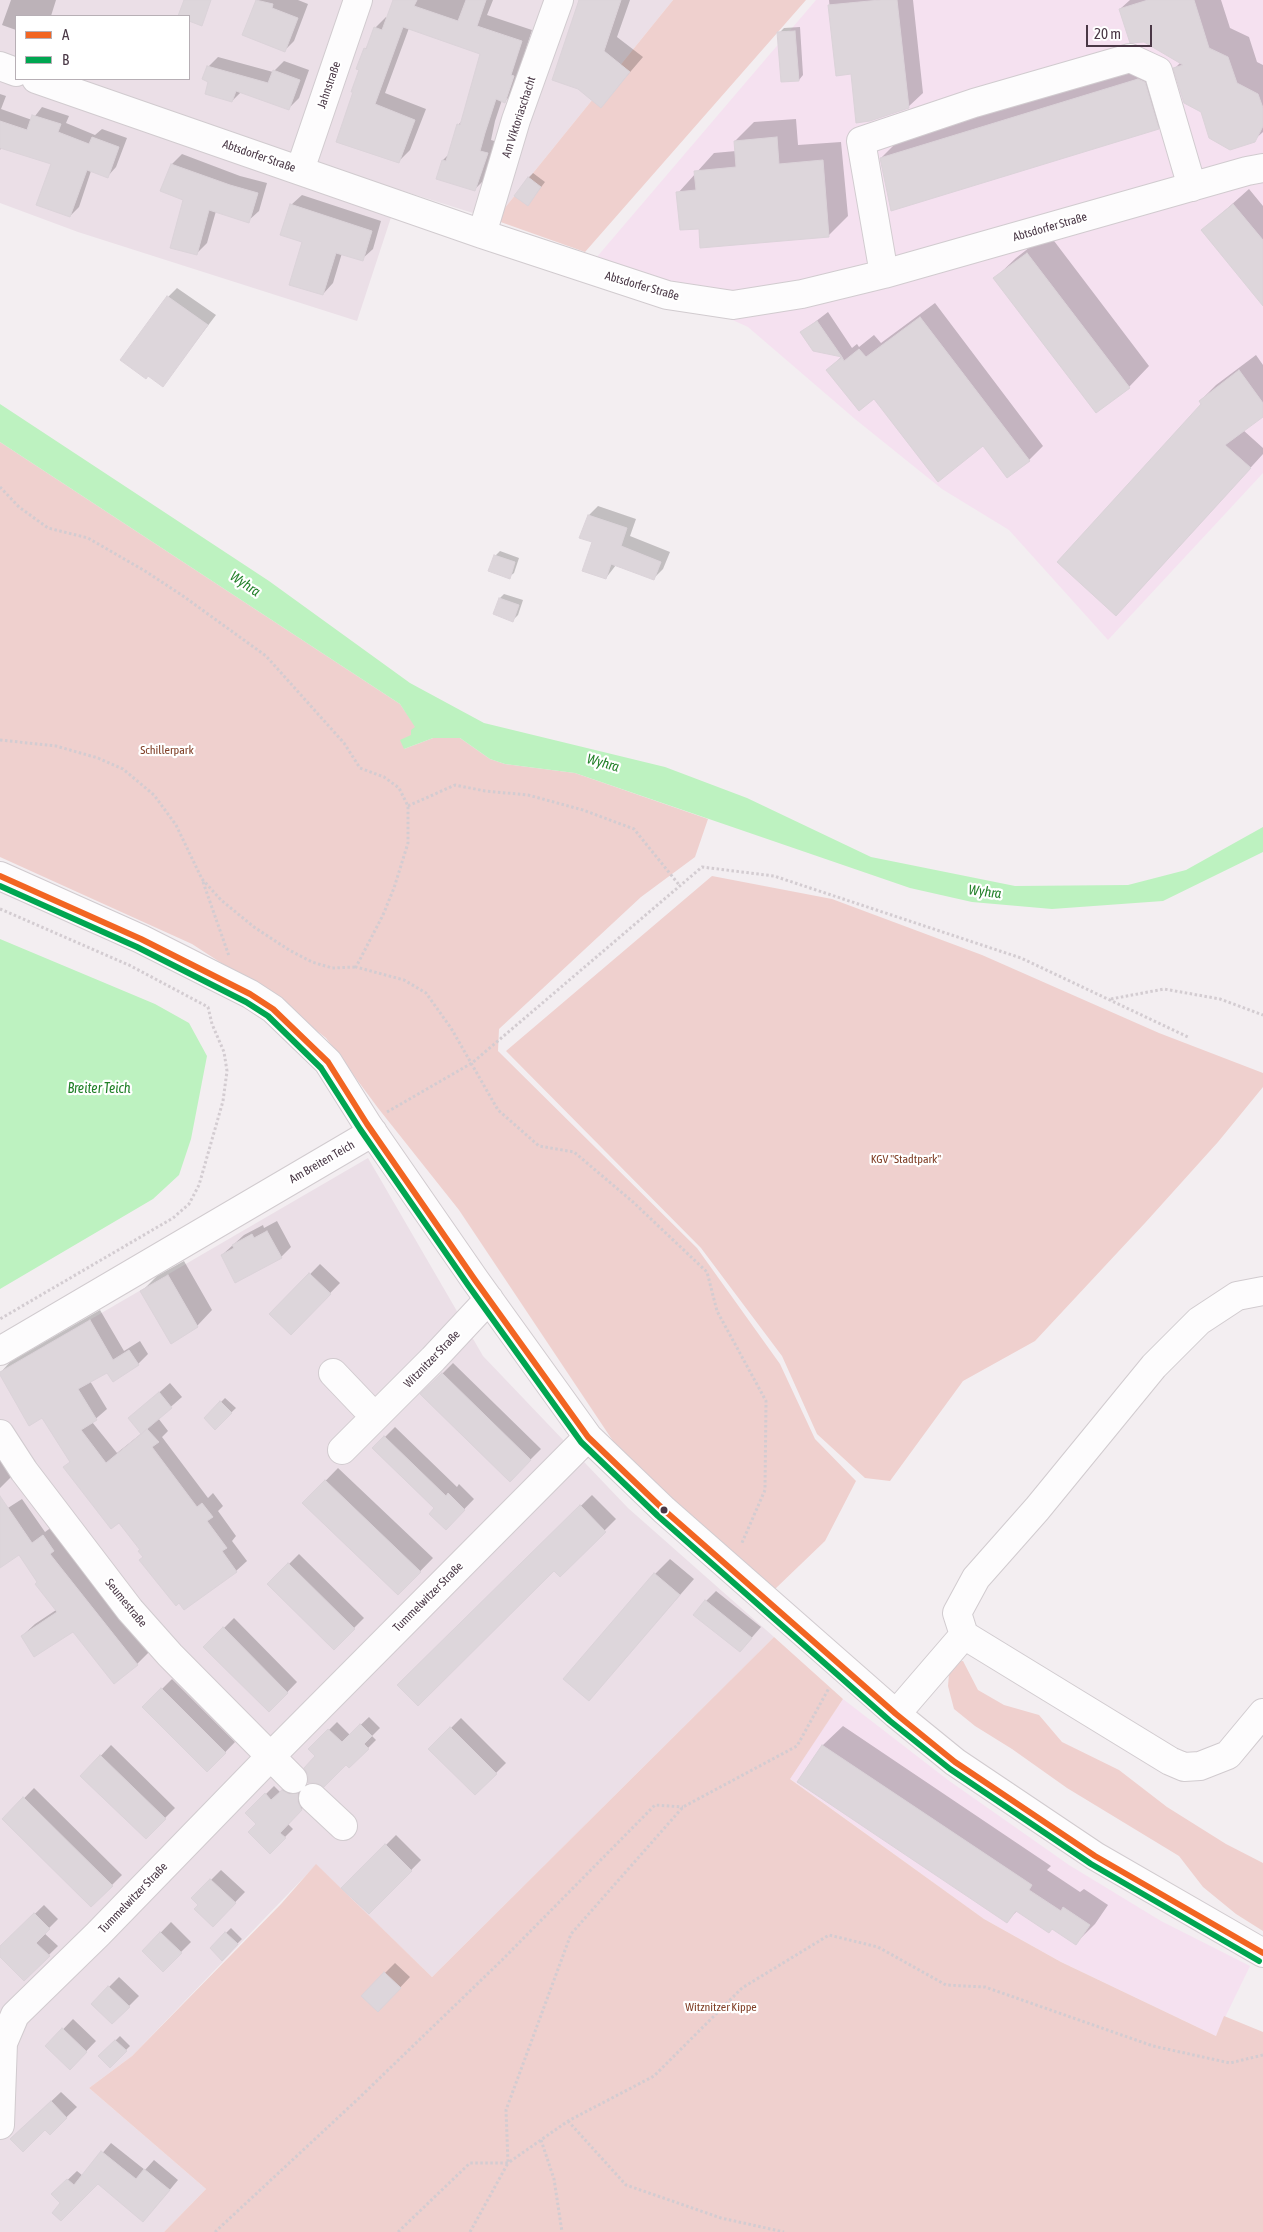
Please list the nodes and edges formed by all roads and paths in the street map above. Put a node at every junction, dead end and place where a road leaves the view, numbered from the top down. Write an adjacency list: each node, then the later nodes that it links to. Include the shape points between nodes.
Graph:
1 (358, 0): 7 (street, Jahnstraße)
2 (559, 0): 9 (street, Am Viktoriaschacht, via 516,120)
3 (0, 66): 4 (street)
4 (15, 72)
5 (39, 80): 7 (street, Abtsdorfer Straße)
6 (1263, 168): 8 (street, Abtsdorfer Straße)
7 (300, 170): 9 (street, Abtsdorfer Straße)
8 (1192, 186): 10 (street, Abtsdorfer Straße); 10 (street, via 1158,71 1130,58 974,103 861,141)
9 (482, 234): 10 (street, Abtsdorfer Straße, via 667,295 733,305 802,294)
10 (884, 274)
11 (0, 487): 13 (path, via 19,507 48,528 88,538 183,596 266,656 344,743 360,768 384,777 399,788)
12 (0, 740): 17 (path, via 56,746 98,758 123,770 154,795 176,825 202,879 221,900 254,927 312,962 332,968)
13 (408, 806): 15 (path, via 455,785 528,795 574,808 634,830); 17 (path, via 408,843 394,888)
14 (0, 876): 22 (street, via 140,939 273,1009 328,1062)
15 (680, 886): 18 (path, via 702,867 774,876 1021,958); 21 (path)
16 (0, 909): 25 (path, via 129,965 208,1007 224,1052 227,1071 223,1101 199,1185 189,1204 173,1218)
17 (356, 967): 21 (path, via 404,980 426,993)
18 (1109, 999): 19 (path, via 1164,989 1220,999); 20 (path)
19 (1263, 1014)
20 (1188, 1036)
21 (472, 1063): 22 (path); 32 (path, via 498,1110 539,1146 574,1152 707,1272 717,1311 766,1401 765,1490)
22 (370, 1128): 24 (street); 26 (street, Am Breiten Teich)
23 (1263, 1291): 33 (street, via 1237,1296 1199,1321 1154,1366 976,1578 957,1613)
24 (489, 1299): 28 (street, Witznitzer Straße); 30 (street)
25 (0, 1319)
26 (0, 1351)
27 (333, 1373): 28 (street)
28 (375, 1417): 31 (street, Witznitzer Straße)
29 (0, 1434): 37 (street, Seumestraße, via 24,1471 130,1610)
30 (588, 1437): 32 (street); 37 (street, Tummelwitzer Straße)
31 (342, 1450)
32 (732, 1569): 34 (street)
33 (964, 1635): 35 (street, via 1184,1768 1200,1766 1228,1755); 36 (street)
34 (843, 1669): 36 (street); 40 (path, via 797,1746)
35 (1263, 1713)
36 (896, 1714): 42 (street, via 955,1762 1095,1856)
37 (269, 1758): 38 (street); 43 (street, Tummelwitzer Straße, via 98,1934)
38 (293, 1779)
39 (313, 1798): 41 (street)
40 (684, 1807): 48 (path, via 570,1934 506,2110); 49 (path, via 655,1805 351,2106)
41 (343, 1826)
42 (1263, 1953)
43 (7, 2008): 46 (street, Tummelwitzer Straße)
44 (1263, 2056): 45 (path, via 1230,2063 1153,2046 985,1987 946,1985 878,1947 829,1935 742,1988 654,2076)
45 (568, 2121): 47 (path); 53 (path, via 626,2185 721,2218)
46 (0, 2125)
47 (541, 2140): 48 (path); 52 (path, via 554,2179)
48 (508, 2163): 50 (path, via 470,2164); 51 (path)
49 (215, 2232)
50 (398, 2232)
51 (470, 2232)
52 (562, 2232)
53 (784, 2232)

